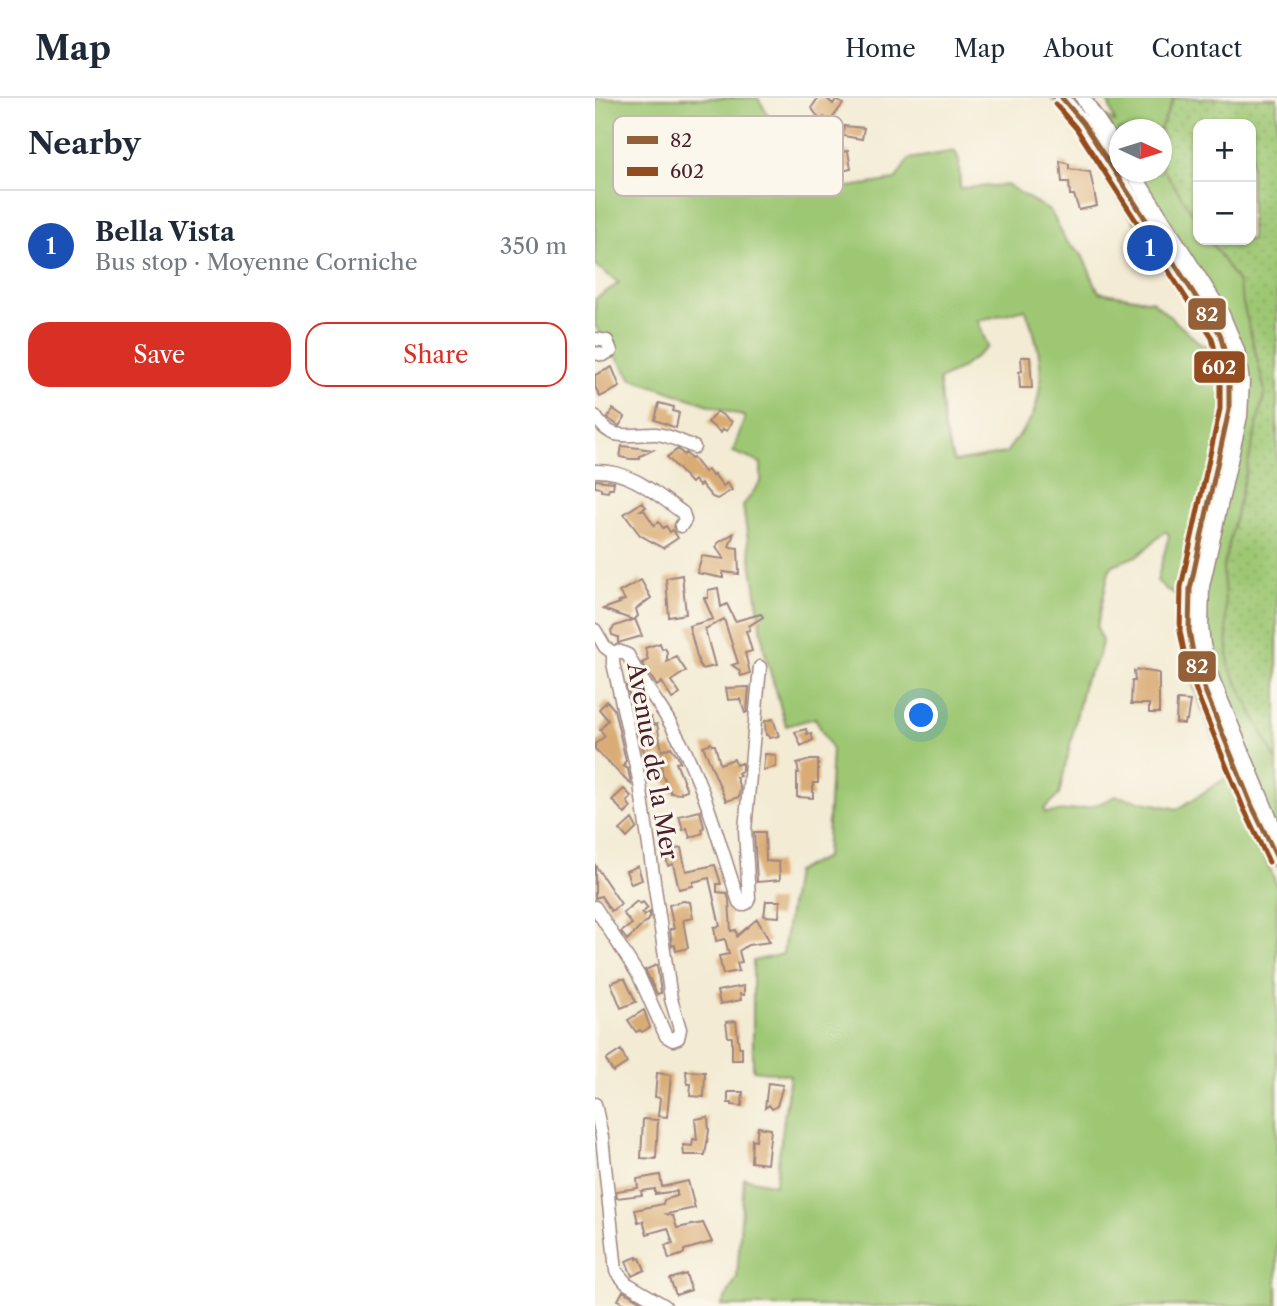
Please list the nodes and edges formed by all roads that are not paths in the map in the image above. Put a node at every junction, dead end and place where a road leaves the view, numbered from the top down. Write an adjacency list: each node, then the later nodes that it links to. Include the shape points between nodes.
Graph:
1 (1062, 98): 16 (main road, via 1083,122 1198,298 1226,352 1229,410 1190,589 1189,630 1206,693)
2 (1083, 98): 3 (main road)
3 (1109, 138)
4 (1138, 182): 15 (main road, via 1221,312 1237,350 1242,382 1240,416 1202,586 1201,627 1212,679)
5 (595, 339): 6 (street, via 607,341 611,351)
6 (595, 353)
7 (595, 416): 8 (street)
8 (599, 430): 9 (street, via 629,436 657,434)
9 (695, 447)
10 (595, 471): 11 (street, via 632,478 683,513)
11 (681, 526)
12 (595, 630): 13 (street)
13 (613, 653): 14 (street, Avenue de la Mer, via 628,655 677,734 742,905 749,898 745,830); 17 (street, Avenue de la Mer, via 640,784 678,1038 666,1036 639,976)
14 (760, 667)
15 (1277, 836)
16 (1277, 858)
17 (595, 907)
18 (595, 1104): 19 (street, via 616,1271 626,1283)
19 (665, 1306)

